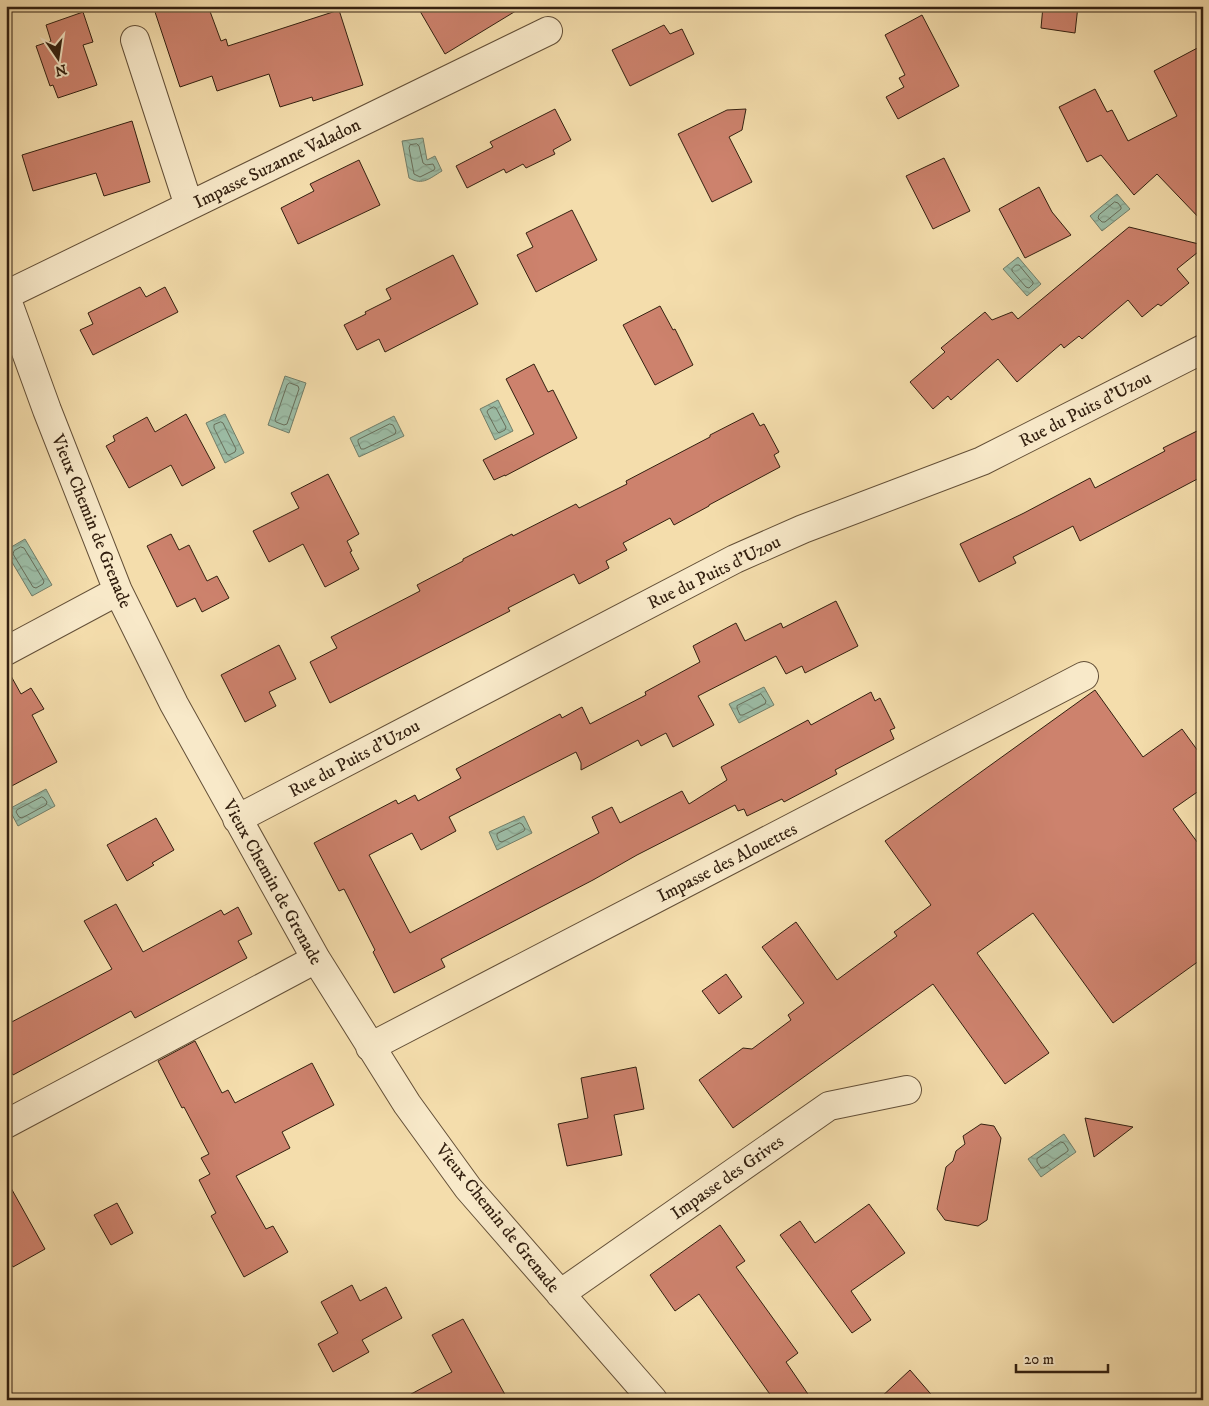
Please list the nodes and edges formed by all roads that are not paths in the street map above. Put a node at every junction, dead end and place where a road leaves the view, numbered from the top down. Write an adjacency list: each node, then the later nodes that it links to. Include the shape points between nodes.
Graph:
1 (548, 31): 3 (street, Impasse Suzanne Valadon)
2 (135, 40): 3 (street)
3 (189, 206): 4 (street, Impasse Suzanne Valadon)
4 (6, 296): 6 (street, Vieux Chemin de Grenade)
5 (1203, 349): 9 (street, Rue du Puits d'Uzou, via 982,462 803,529 736,559)
6 (118, 591): 7 (street); 9 (street, Vieux Chemin de Grenade, via 174,704)
7 (6, 651)
8 (1084, 676): 11 (street, Impasse des Alouettes)
9 (237, 819): 10 (street, Vieux Chemin de Grenade)
10 (316, 959): 11 (street, Vieux Chemin de Grenade); 13 (street)
11 (370, 1047): 14 (street, Vieux Chemin de Grenade, via 468,1188)
12 (907, 1090): 14 (street, Impasse des Grives, via 829,1106)
13 (6, 1124)
14 (560, 1294): 15 (street, Vieux Chemin de Grenade)
15 (653, 1400)

